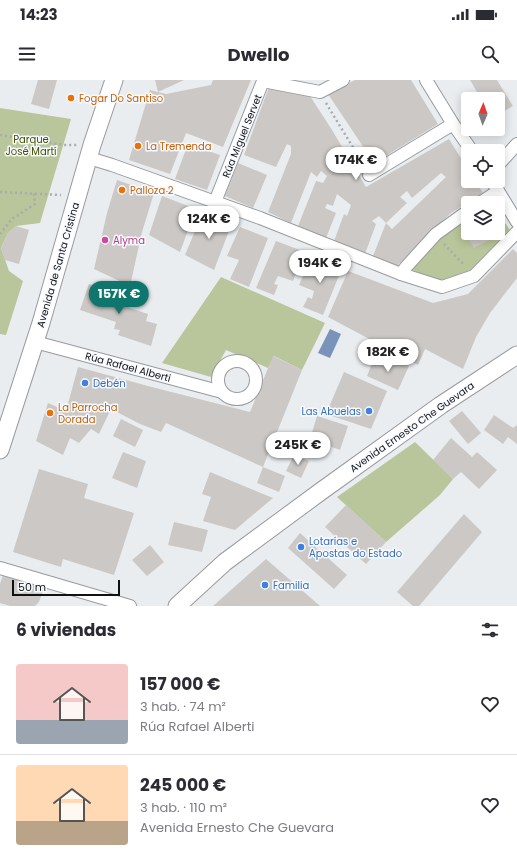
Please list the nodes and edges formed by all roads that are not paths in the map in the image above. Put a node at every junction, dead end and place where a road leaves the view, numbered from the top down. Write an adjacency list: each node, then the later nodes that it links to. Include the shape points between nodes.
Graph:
1 (114, 80): 7 (main road, Avenida de Santa Cristina)
2 (343, 80): 13 (street, Rúa Miguel Servet, via 320,92 264,81)
3 (426, 80): 4 (street)
4 (453, 124): 5 (street); 9 (street)
5 (467, 144)
6 (517, 144): 8 (street)
7 (91, 152): 13 (street, via 112,165); 18 (main road, Avenida de Santa Cristina)
8 (505, 157)
9 (369, 175)
10 (493, 188): 12 (street)
11 (496, 188): 15 (street)
12 (486, 196)
13 (215, 202): 17 (street)
14 (461, 216): 17 (street, via 436,234)
15 (517, 222)
16 (517, 232): 17 (street, via 474,276 442,287)
17 (401, 274)
18 (34, 342): 20 (street, Rúa Rafael Alberti); 21 (main road, Avenida de Santa Cristina)
19 (517, 355): 24 (main road, Avenida Ernesto Che Guevara, via 441,405 225,562)
20 (222, 392)
21 (0, 450)
22 (0, 568): 23 (street)
23 (130, 606)
24 (177, 606)

